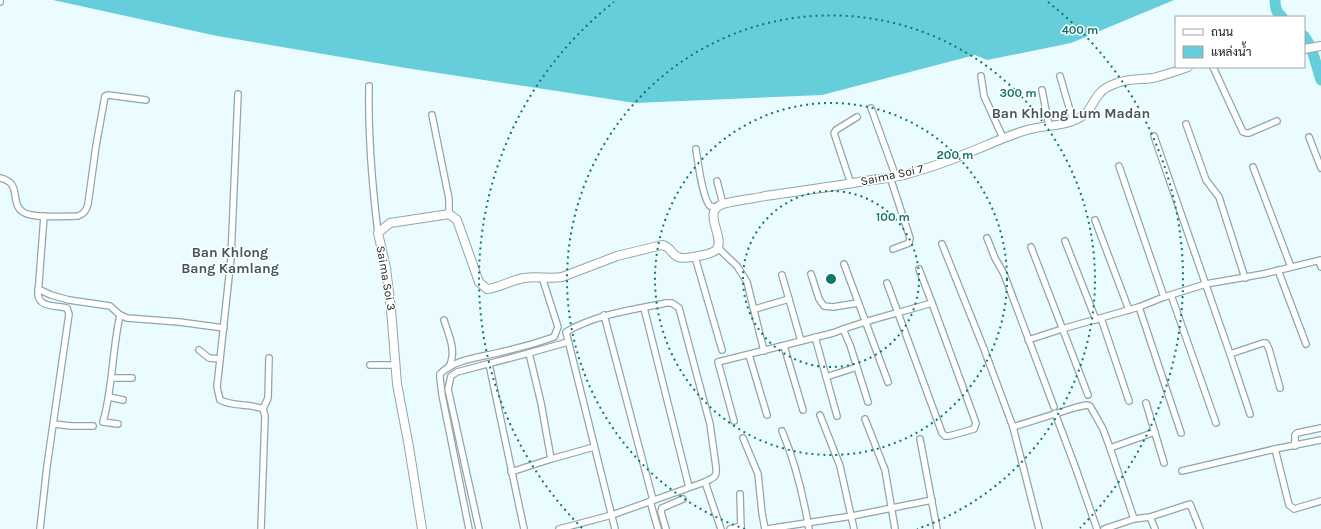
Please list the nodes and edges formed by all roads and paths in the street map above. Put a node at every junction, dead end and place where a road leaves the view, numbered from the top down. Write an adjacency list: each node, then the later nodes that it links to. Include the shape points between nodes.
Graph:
1 (1318, 46): 2 (street)
2 (1305, 50)
3 (1185, 68): 14 (street, Saima Soi 7, via 1152,78 1119,82 1106,88 1087,112)
4 (1213, 68): 15 (street, via 1243,132 1250,133)
5 (981, 76): 20 (street, via 984,96)
6 (1060, 76): 14 (street)
7 (369, 86): 34 (street)
8 (1042, 90): 17 (street)
9 (238, 94): 70 (street, via 231,258)
10 (146, 100): 32 (street, via 106,96 87,209 78,216)
11 (871, 108): 26 (street)
12 (432, 115): 31 (street, via 449,199)
13 (856, 117): 29 (street, via 834,134)
14 (1073, 121): 17 (street, Saima Soi 7)
15 (1277, 121)
16 (1186, 124): 51 (street, via 1206,180 1219,199)
17 (1049, 126): 20 (street, Saima Soi 7, via 1028,129)
18 (1154, 136): 53 (street)
19 (1309, 137): 22 (street)
20 (1003, 138): 26 (street, Saima Soi 7, via 964,155)
21 (696, 149): 30 (street, via 706,195 711,206)
22 (1319, 154): 25 (street)
23 (1119, 166): 56 (street)
24 (1253, 167): 44 (street)
25 (1321, 168)
26 (893, 177): 29 (street, Saima Soi 7); 40 (street, via 910,238 909,243)
27 (0, 178): 32 (street, via 12,185 18,206 23,212)
28 (717, 181): 30 (street)
29 (850, 184): 30 (street, Saima Soi 7, via 748,199)
30 (720, 206): 39 (street, via 713,216)
31 (449, 214): 34 (street, Saima Soi 3, via 390,223); 50 (street, via 457,220 471,262 483,287 491,289 520,279)
32 (44, 216): 54 (street)
33 (1095, 220): 63 (street)
34 (378, 232): 87 (street, Saima Soi 3, via 386,268)
35 (987, 238): 74 (street, via 1004,274)
36 (1065, 240): 67 (street)
37 (942, 244): 117 (street)
38 (1030, 247): 72 (street)
39 (718, 248): 41 (street); 62 (street, via 741,272)
40 (893, 249)
41 (695, 257): 50 (street, via 681,258 662,245 617,256 562,276); 80 (street)
42 (1320, 260): 44 (street); 45 (street)
43 (844, 264): 58 (street)
44 (1291, 267): 47 (street)
45 (1321, 267)
46 (919, 269): 59 (street)
47 (1278, 270): 51 (street); 77 (street)
48 (811, 274): 58 (street, via 824,306 833,308)
49 (782, 275): 57 (street)
50 (542, 277): 90 (street, via 558,327 554,337)
51 (1245, 278): 53 (street)
52 (887, 283): 64 (street)
53 (1206, 284): 55 (street); 83 (street)
54 (38, 289): 65 (street, via 69,300 110,306); 114 (street, via 41,303 67,308 69,314)
55 (1171, 295): 56 (street); 113 (street)
56 (1164, 297): 60 (street)
57 (789, 299): 62 (street); 75 (street)
58 (858, 302): 69 (street)
59 (932, 303): 64 (street); 64 (street, via 976,422 974,429 949,436 942,433)
60 (1140, 307): 63 (street); 121 (street)
61 (644, 308): 66 (street); 133 (street, via 666,303 672,303 679,308 710,424 716,474); 134 (street)
62 (755, 309): 81 (street)
63 (1129, 310): 67 (street)
64 (899, 313): 69 (street)
65 (120, 315): 70 (street, via 133,319); 93 (street, via 114,346)
66 (604, 315): 76 (street, via 566,332); 138 (street)
67 (1099, 319): 72 (street); 100 (street)
68 (444, 320): 90 (street, via 453,352)
69 (866, 322): 71 (street); 95 (street)
70 (224, 328): 86 (street)
71 (843, 329): 73 (street); 91 (street)
72 (1062, 329): 74 (street); 97 (street)
73 (815, 337): 75 (street); 92 (street)
74 (1028, 340): 103 (street)
75 (801, 341): 78 (street)
76 (568, 342): 82 (street); 126 (street)
77 (1306, 344)
78 (784, 346): 81 (street); 105 (street)
79 (199, 350): 86 (street, via 209,358)
80 (722, 350)
81 (764, 351): 84 (street)
82 (529, 353): 88 (street); 129 (street)
83 (1230, 354): 96 (street, via 1266,343); 107 (street)
84 (750, 355): 108 (street); 112 (street, via 718,362)
85 (269, 358): 104 (street, via 268,398)
86 (220, 360): 104 (street, via 217,387 220,400)
87 (395, 364): 89 (street); 150 (street, Saima Soi 3)
88 (489, 364): 132 (street); 152 (street, via 457,372 450,376 448,383)
89 (370, 365)
90 (449, 367): 151 (street, via 440,374 440,378)
91 (857, 367): 92 (street); 101 (street)
92 (826, 377): 110 (street)
93 (112, 378): 94 (street); 98 (street)
94 (132, 378)
95 (888, 382)
96 (1280, 388)
97 (1088, 395)
98 (109, 397): 99 (street); 115 (street, via 103,422)
99 (123, 400)
100 (1129, 401)
101 (868, 402)
102 (1146, 403): 120 (street)
103 (1054, 407)
104 (263, 409): 149 (street, via 265,416)
105 (803, 410)
106 (1055, 413): 117 (street); 127 (street, via 1090,406); 166 (street)
107 (1250, 414)
108 (767, 415)
109 (820, 416): 142 (street, via 840,466)
110 (837, 416)
111 (865, 419): 140 (street, via 885,470)
112 (734, 421)
113 (1216, 423)
114 (54, 424): 116 (street); 148 (street)
115 (118, 424)
116 (93, 426)
117 (1013, 427): 165 (street)
118 (1321, 428): 125 (street, via 1297,433)
119 (782, 431): 145 (street, via 798,475)
120 (1155, 432): 127 (street); 130 (street)
121 (1181, 433)
122 (742, 438): 160 (street, via 758,474)
123 (920, 439): 137 (street)
124 (1321, 440): 125 (street)
125 (1295, 446): 128 (street)
126 (594, 447): 129 (street); 141 (street)
127 (1110, 448): 144 (street)
128 (1275, 449): 131 (street); 139 (street, via 1291,508)
129 (551, 459): 132 (street)
130 (1164, 463)
131 (1182, 471)
132 (511, 472): 153 (street)
133 (705, 482): 134 (street); 158 (street)
134 (689, 488): 138 (street)
135 (740, 494): 147 (street)
136 (683, 500): 157 (street, via 662,508)
137 (932, 500): 140 (street); 164 (street)
138 (651, 501): 141 (street); 156 (street)
139 (1321, 501)
140 (892, 508): 142 (street); 163 (street)
141 (612, 515): 146 (street); 155 (street)
142 (852, 516): 145 (street); 162 (street)
143 (1150, 517): 144 (street); 168 (street); 169 (street, via 1190,504)
144 (1134, 519): 167 (street)
145 (808, 522): 160 (street); 161 (street)
146 (571, 527): 154 (street)
147 (741, 528): 159 (street)
148 (40, 529)
149 (261, 529)
150 (422, 529)
151 (469, 529)
152 (479, 529)
153 (524, 529)
154 (559, 529)
155 (615, 529)
156 (658, 529)
157 (666, 529)
158 (721, 529)
159 (730, 529)
160 (766, 529)
161 (809, 529)
162 (854, 529)
163 (896, 529)
164 (938, 529)
165 (1039, 529)
166 (1097, 529)
167 (1104, 529)
168 (1155, 529)
169 (1200, 529)

